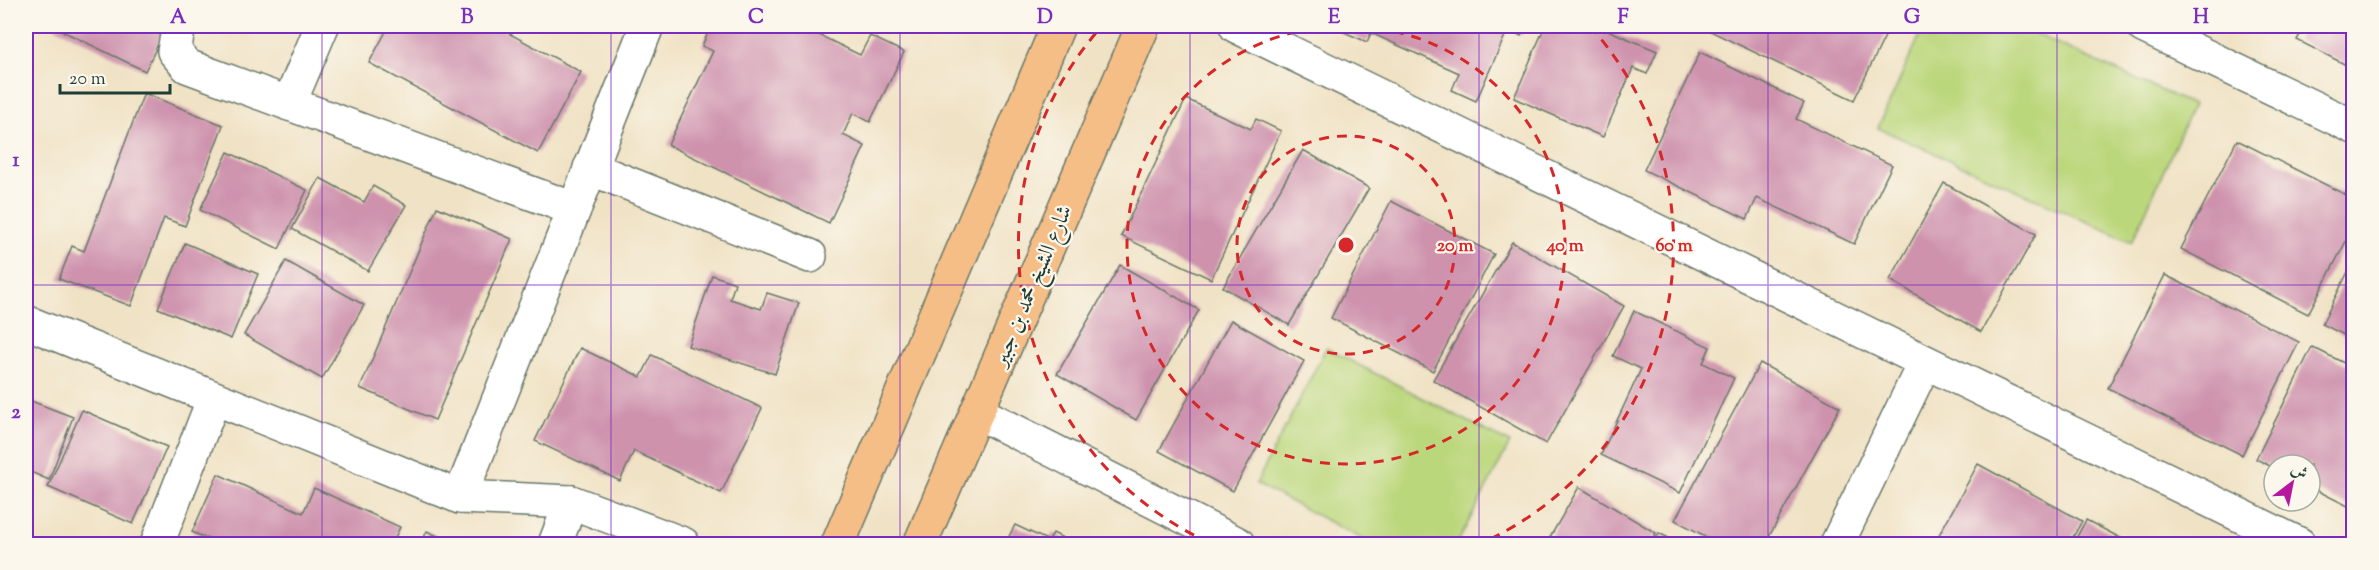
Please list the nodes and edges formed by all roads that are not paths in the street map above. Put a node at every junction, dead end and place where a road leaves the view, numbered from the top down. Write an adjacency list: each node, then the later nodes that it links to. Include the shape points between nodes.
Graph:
1 (179, 26): 8 (street, via 174,51 187,66)
2 (322, 26): 8 (street)
3 (647, 26): 10 (street)
4 (1058, 26): 23 (main road)
5 (1143, 26): 16 (main road, شارع الشيخ محمد بن جبير)
6 (1236, 26): 14 (street)
7 (2143, 26): 9 (street)
8 (290, 104): 11 (street)
9 (2354, 127)
10 (590, 168): 11 (street); 12 (street)
11 (574, 208): 17 (street)
12 (810, 256)
13 (26, 322): 15 (street)
14 (1925, 362): 19 (street); 26 (street)
15 (214, 398): 17 (street); 20 (street)
16 (977, 412): 24 (main road, شارع الشيخ محمد بن جبير); 25 (street)
17 (460, 496): 18 (street)
18 (572, 502): 21 (street); 22 (street)
19 (2291, 543)
20 (157, 544)
21 (555, 544)
22 (683, 544)
23 (838, 544)
24 (920, 544)
25 (1238, 544)
26 (1837, 544)

